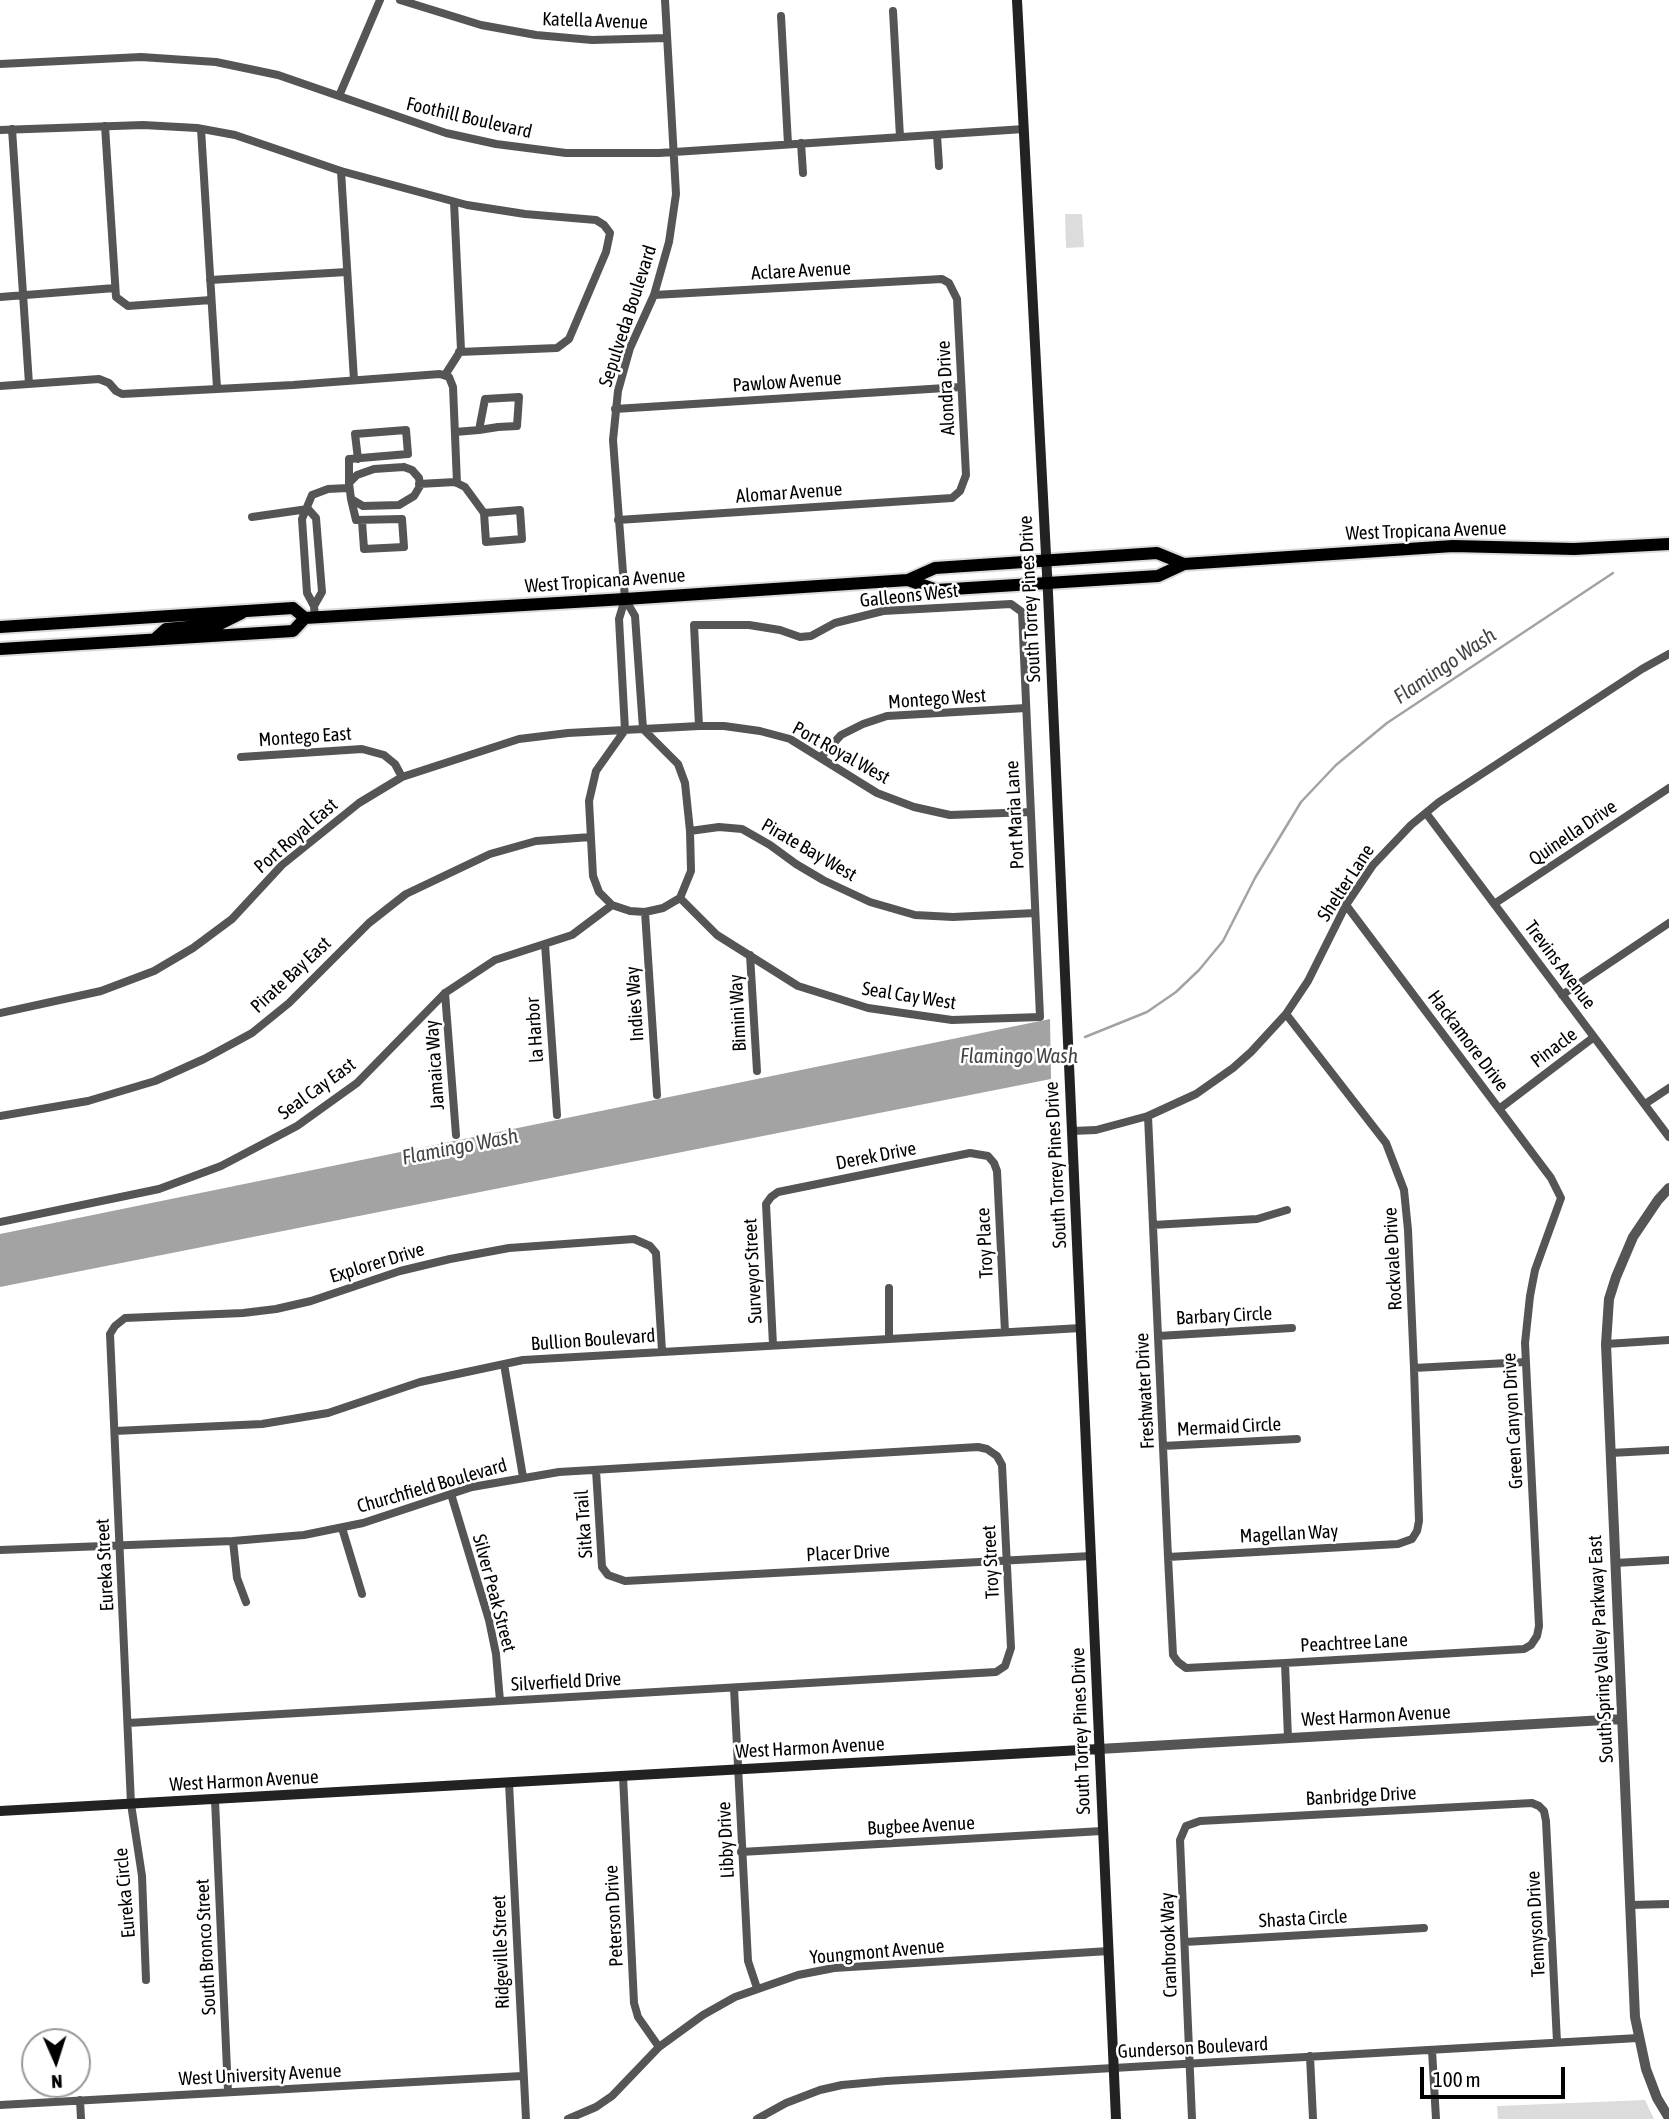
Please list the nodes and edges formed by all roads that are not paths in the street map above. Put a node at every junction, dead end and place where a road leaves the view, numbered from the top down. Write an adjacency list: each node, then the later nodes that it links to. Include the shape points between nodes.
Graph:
1 (380, 0): 9 (street)
2 (400, 0): 7 (street, Katella Avenue, via 481,25 536,35 592,40)
3 (665, 0): 7 (street, Sepulveda Boulevard)
4 (1017, 0): 13 (main road, South Torrey Pines Drive)
5 (893, 11): 16 (street)
6 (781, 16): 18 (street)
7 (667, 38): 19 (street, Sepulveda Boulevard)
8 (0, 64): 9 (street, Foothill Boulevard, via 141,57 204,61 278,75)
9 (339, 96): 19 (street, Foothill Boulevard, via 421,126 496,145 589,154)
10 (105, 126): 11 (street); 12 (street); 27 (street)
11 (12, 129): 14 (street); 28 (street)
12 (201, 129): 21 (street, via 235,135); 25 (street)
13 (1024, 129): 15 (street, Foothill Boulevard); 54 (main road, South Torrey Pines Drive)
14 (0, 130)
15 (937, 135): 16 (street, Foothill Boulevard); 20 (street)
16 (900, 137): 17 (street, Foothill Boulevard)
17 (802, 143): 18 (street, Foothill Boulevard); 22 (street)
18 (788, 144): 19 (street, Foothill Boulevard)
19 (675, 152): 29 (street, Sepulveda Boulevard, via 676,194 669,242)
20 (939, 166)
21 (341, 171): 23 (street); 24 (street)
22 (803, 173)
23 (454, 202): 32 (street); 32 (street, via 596,220 610,233 569,339 556,348)
24 (347, 272): 25 (street); 34 (street)
25 (210, 280): 31 (street)
26 (950, 283): 29 (street, Aclare Avenue, via 942,279); 37 (street, Alondra Drive, via 957,299)
27 (115, 288): 28 (street); 31 (street, via 116,297 128,306)
28 (24, 295): 30 (street); 35 (street)
29 (654, 295): 39 (street, Sepulveda Boulevard, via 630,348)
30 (0, 297)
31 (211, 300): 38 (street)
32 (459, 352): 33 (street)
33 (445, 375): 34 (street); 41 (street, via 453,387)
34 (354, 380): 38 (street)
35 (29, 384): 36 (street); 38 (street, via 99,379 122,394)
36 (0, 386)
37 (961, 387): 39 (street, Pawlow Avenue); 46 (street, Alondra Drive, via 966,474)
38 (217, 388)
39 (615, 409): 51 (street, Sepulveda Boulevard)
40 (479, 430): 40 (street, via 517,426 519,397 485,399); 41 (street)
41 (455, 432): 43 (street)
42 (358, 458): 42 (street, via 408,454 406,430 355,434); 45 (street, via 349,460)
43 (457, 483): 44 (street); 49 (street, via 465,486)
44 (419, 484): 45 (street, via 419,478 404,467 374,469 357,475); 47 (street, via 414,496 399,505 363,506)
45 (348, 485): 47 (street); 48 (street, via 312,495)
46 (960, 491): 51 (street, Alomar Avenue, via 952,498)
47 (351, 499): 52 (street, via 356,520)
48 (308, 509): 50 (street); 61 (street, via 302,519); 61 (street, via 316,518 322,592)
49 (484, 513): 49 (street, via 520,510 522,539 486,542)
50 (252, 517)
51 (618, 520): 58 (street, Sepulveda Boulevard)
52 (362, 522): 52 (street, via 402,519 404,547 364,549)
53 (1669, 544): 55 (main road, West Tropicana Avenue, via 1574,549 1453,546)
54 (1046, 561): 55 (main road, West Tropicana Avenue, via 1157,554); 56 (main road, West Tropicana Avenue, via 935,568); 57 (main road, South Torrey Pines Drive)
55 (1184, 564): 57 (main road, West Tropicana Avenue, via 1158,576)
56 (908, 580): 57 (main road, West Tropicana Avenue, via 937,590); 58 (main road, West Tropicana Avenue)
57 (1047, 583): 101 (main road, South Torrey Pines Drive)
58 (625, 599): 61 (main road, West Tropicana Avenue); 68 (street, Sepulveda Boulevard, via 635,616); 69 (street, Sepulveda Boulevard, via 619,619)
59 (245, 611): 61 (main road, West Tropicana Avenue, via 293,608); 62 (main road, West Tropicana Avenue); 63 (main road, via 220,624 166,629)
60 (1022, 612): 66 (street, Port Maria Lane); 67 (street, Galleons West, via 1011,604 883,611 835,622 800,637 749,625 694,625)
61 (312, 614): 63 (main road, West Tropicana Avenue, via 293,631)
62 (0, 627)
63 (155, 639): 64 (main road, West Tropicana Avenue)
64 (0, 649)
65 (1669, 654): 75 (street, Shelter Lane)
66 (1026, 708): 71 (street, Montego West, via 887,716 841,735); 74 (street, Port Maria Lane)
67 (699, 726): 68 (street, Port Royal West); 71 (street, Port Royal West, via 760,731 790,739)
68 (643, 729): 69 (street, Port Royal West); 76 (street, via 678,764 685,783)
69 (629, 730): 72 (street, Port Royal East, via 519,739); 77 (street, via 596,771 589,801)
70 (241, 757): 72 (street, Montego East, via 362,749 384,755)
71 (821, 757): 74 (street, Port Royal West, via 877,793 914,807 950,815)
72 (402, 777): 89 (street, Port Royal East, via 322,830 232,919 154,971 101,992)
73 (1669, 788): 79 (street, Quinella Drive)
74 (1031, 812): 83 (street, Port Maria Lane)
75 (1426, 813): 79 (street, Trevins Avenue); 81 (street, Shelter Lane, via 1373,865)
76 (690, 831): 78 (street, via 691,871); 83 (street, Pirate Bay West, via 742,829 823,880 870,902 915,915)
77 (591, 837): 80 (street, via 593,876 599,892); 99 (street, Pirate Bay East, via 536,841 491,854 406,894 369,923 289,1003 251,1033 204,1059 155,1082 88,1101)
78 (680, 898): 82 (street); 86 (street, Seal Cay West, via 717,935)
79 (1494, 904): 88 (street, Trevins Avenue)
80 (612, 905): 82 (street); 85 (street, Seal Cay East, via 572,935)
81 (1346, 905): 90 (street, Shelter Lane); 97 (street, Hackamore Drive)
82 (645, 912): 95 (street, Indies Way)
83 (1035, 913): 91 (street, Port Maria Lane)
84 (1669, 923): 88 (street)
85 (545, 944): 87 (street, Seal Cay East, via 495,960); 98 (street, la Harbor)
86 (751, 955): 91 (street, Seal Cay West, via 798,986 868,1009 952,1020); 93 (street, Bimini Way)
87 (445, 993): 102 (street, Jamaica Way); 109 (street, Seal Cay East, via 357,1083 297,1126 221,1166 159,1189)
88 (1562, 995): 92 (street, Trevins Avenue)
89 (0, 1013)
90 (1286, 1014): 100 (street, Shelter Lane, via 1233,1068 1196,1094); 124 (street, Rockvale Drive, via 1386,1143 1397,1168 1407,1208)
91 (1040, 1017)
92 (1594, 1037): 96 (street, Trevins Avenue); 97 (street, Pinacle)
93 (757, 1071)
94 (1669, 1088): 96 (street)
95 (657, 1095)
96 (1645, 1104): 103 (street, Trevins Avenue)
97 (1499, 1109): 107 (street, Hackamore Drive)
98 (557, 1115)
99 (0, 1116)
100 (1148, 1116): 101 (street, Shelter Lane, via 1096,1130); 110 (street, Freshwater Drive)
101 (1072, 1131): 113 (main road, South Torrey Pines Drive)
102 (456, 1135)
103 (1669, 1137)
104 (988, 1156): 106 (street, Derek Drive, via 958,1155); 115 (street, Troy Place, via 997,1171)
105 (1669, 1188): 119 (street, South Spring Valley Parkway East, via 1633,1237 1616,1277 1609,1299)
106 (771, 1197): 120 (street, Surveyor Street, via 766,1204)
107 (1561, 1198): 122 (street, Green Canyon Drive, via 1535,1270)
108 (1287, 1210): 110 (street, via 1256,1219)
109 (0, 1222)
110 (1153, 1225): 116 (street, Freshwater Drive)
111 (889, 1288): 117 (street)
112 (115, 1326): 121 (street, Explorer Drive, via 125,1318 276,1309 400,1271 509,1248 634,1239 656,1253); 125 (street, Eureka Street, via 110,1334)
113 (1081, 1328): 115 (street, Bullion Boulevard); 139 (main road, South Torrey Pines Drive)
114 (1292, 1328): 116 (street, Barbary Circle)
115 (1005, 1332): 117 (street, Bullion Boulevard)
116 (1158, 1336): 127 (street, Freshwater Drive)
117 (888, 1338): 120 (street, Bullion Boulevard)
118 (1669, 1340): 119 (street)
119 (1606, 1344): 129 (street, South Spring Valley Parkway East)
120 (772, 1345): 121 (street, Bullion Boulevard)
121 (662, 1351): 123 (street, Bullion Boulevard)
122 (1526, 1362): 124 (street); 147 (street, Green Canyon Drive, via 1539,1626)
123 (504, 1364): 125 (street, Bullion Boulevard, via 420,1382 328,1413 262,1424); 132 (street)
124 (1414, 1368): 135 (street, Rockvale Drive, via 1419,1521)
125 (115, 1431): 137 (street, Eureka Street)
126 (1297, 1439): 127 (street, Mermaid Circle)
127 (1163, 1446): 140 (street, Freshwater Drive)
128 (1669, 1450): 129 (street)
129 (1610, 1453): 143 (street, South Spring Valley Parkway East)
130 (997, 1456): 131 (street, Churchfield Boulevard, via 978,1447); 142 (street, Troy Street, via 1002,1465)
131 (596, 1470): 132 (street, Churchfield Boulevard); 144 (street, Sitka Trail, via 602,1567)
132 (523, 1477): 133 (street, Churchfield Boulevard)
133 (451, 1494): 134 (street, Churchfield Boulevard); 152 (street, Silver Peak Street, via 489,1620)
134 (342, 1528): 136 (street, Churchfield Boulevard); 145 (street)
135 (1412, 1538): 140 (street, Magellan Way, via 1398,1544)
136 (233, 1541): 137 (street, Churchfield Boulevard); 146 (street, via 237,1578)
137 (121, 1545): 138 (street, Churchfield Boulevard); 154 (street, Eureka Street)
138 (0, 1550)
139 (1091, 1556): 142 (street, Placer Drive); 156 (main road, South Torrey Pines Drive)
140 (1168, 1557): 148 (street, Freshwater Drive, via 1173,1655)
141 (1669, 1559): 143 (street)
142 (1007, 1560): 144 (street, Placer Drive, via 625,1581); 150 (street, Troy Street, via 1011,1648)
143 (1615, 1563): 153 (street, South Spring Valley Parkway East)
144 (608, 1574)
145 (362, 1594)
146 (246, 1602)
147 (1531, 1644): 149 (street, Peachtree Lane, via 1524,1649)
148 (1178, 1662): 149 (street, Peachtree Lane, via 1186,1668)
149 (1285, 1663): 155 (street)
150 (1005, 1666): 151 (street, Silverfield Drive, via 985,1674)
151 (734, 1688): 152 (street, Silverfield Drive); 157 (street, Libby Drive)
152 (500, 1701): 154 (street, Silverfield Drive)
153 (1622, 1719): 155 (street, West Harmon Avenue); 168 (street, South Spring Valley Parkway East)
154 (128, 1723): 161 (street, Eureka Street)
155 (1288, 1738): 156 (street, West Harmon Avenue)
156 (1099, 1749): 157 (main road, West Harmon Avenue); 165 (main road, South Torrey Pines Drive)
157 (738, 1770): 158 (main road, West Harmon Avenue); 166 (street, Libby Drive)
158 (623, 1776): 159 (main road, West Harmon Avenue); 176 (street, Peterson Drive, via 634,2003)
159 (509, 1783): 160 (main road, West Harmon Avenue); 181 (street, Ridgeville Street)
160 (215, 1800): 161 (main road, West Harmon Avenue); 182 (street, South Bronco Street)
161 (131, 1804): 163 (main road, West Harmon Avenue); 172 (street, Eureka Circle, via 142,1876)
162 (1539, 1806): 164 (street, Banbridge Drive, via 1200,1821); 175 (street, Tennyson Drive, via 1546,1821)
163 (0, 1811)
164 (1186, 1826): 170 (street, Cranbrook Way, via 1180,1840)
165 (1102, 1831): 166 (street, Bugbee Avenue); 171 (main road, South Torrey Pines Drive)
166 (741, 1852): 173 (street, Libby Drive, via 748,1961)
167 (1669, 1903): 168 (street)
168 (1630, 1905): 174 (street, South Spring Valley Parkway East)
169 (1424, 1928): 170 (street, Shasta Circle)
170 (1185, 1942): 179 (street, Cranbrook Way)
171 (1109, 1951): 173 (street, Youngmont Avenue, via 834,1968); 180 (main road, South Torrey Pines Drive)
172 (146, 1980)
173 (757, 1988): 176 (street, Youngmont Avenue, via 703,2015)
174 (1638, 2038): 175 (street, Gunderson Boulevard); 185 (street, South Spring Valley Parkway East, via 1657,2098)
175 (1557, 2042): 177 (street, Gunderson Boulevard)
176 (659, 2047): 188 (street, Youngmont Avenue, via 612,2096)
177 (1432, 2050): 178 (street, Gunderson Boulevard); 193 (street)
178 (1310, 2056): 179 (street, Gunderson Boulevard); 192 (street)
179 (1189, 2063): 180 (street, Gunderson Boulevard); 191 (street, Cranbrook Way)
180 (1114, 2068): 189 (street, Gunderson Boulevard, via 842,2085 786,2103); 190 (main road, South Torrey Pines Drive)
181 (522, 2076): 182 (street, West University Avenue); 187 (street, Ridgeville Street)
182 (228, 2092): 183 (street, West University Avenue)
183 (80, 2100): 184 (street, West University Avenue); 186 (street)
184 (0, 2105)
185 (1669, 2118)
186 (81, 2119)
187 (526, 2119)
188 (568, 2119)
189 (757, 2119)
190 (1116, 2119)
191 (1192, 2119)
192 (1313, 2119)
193 (1436, 2119)

